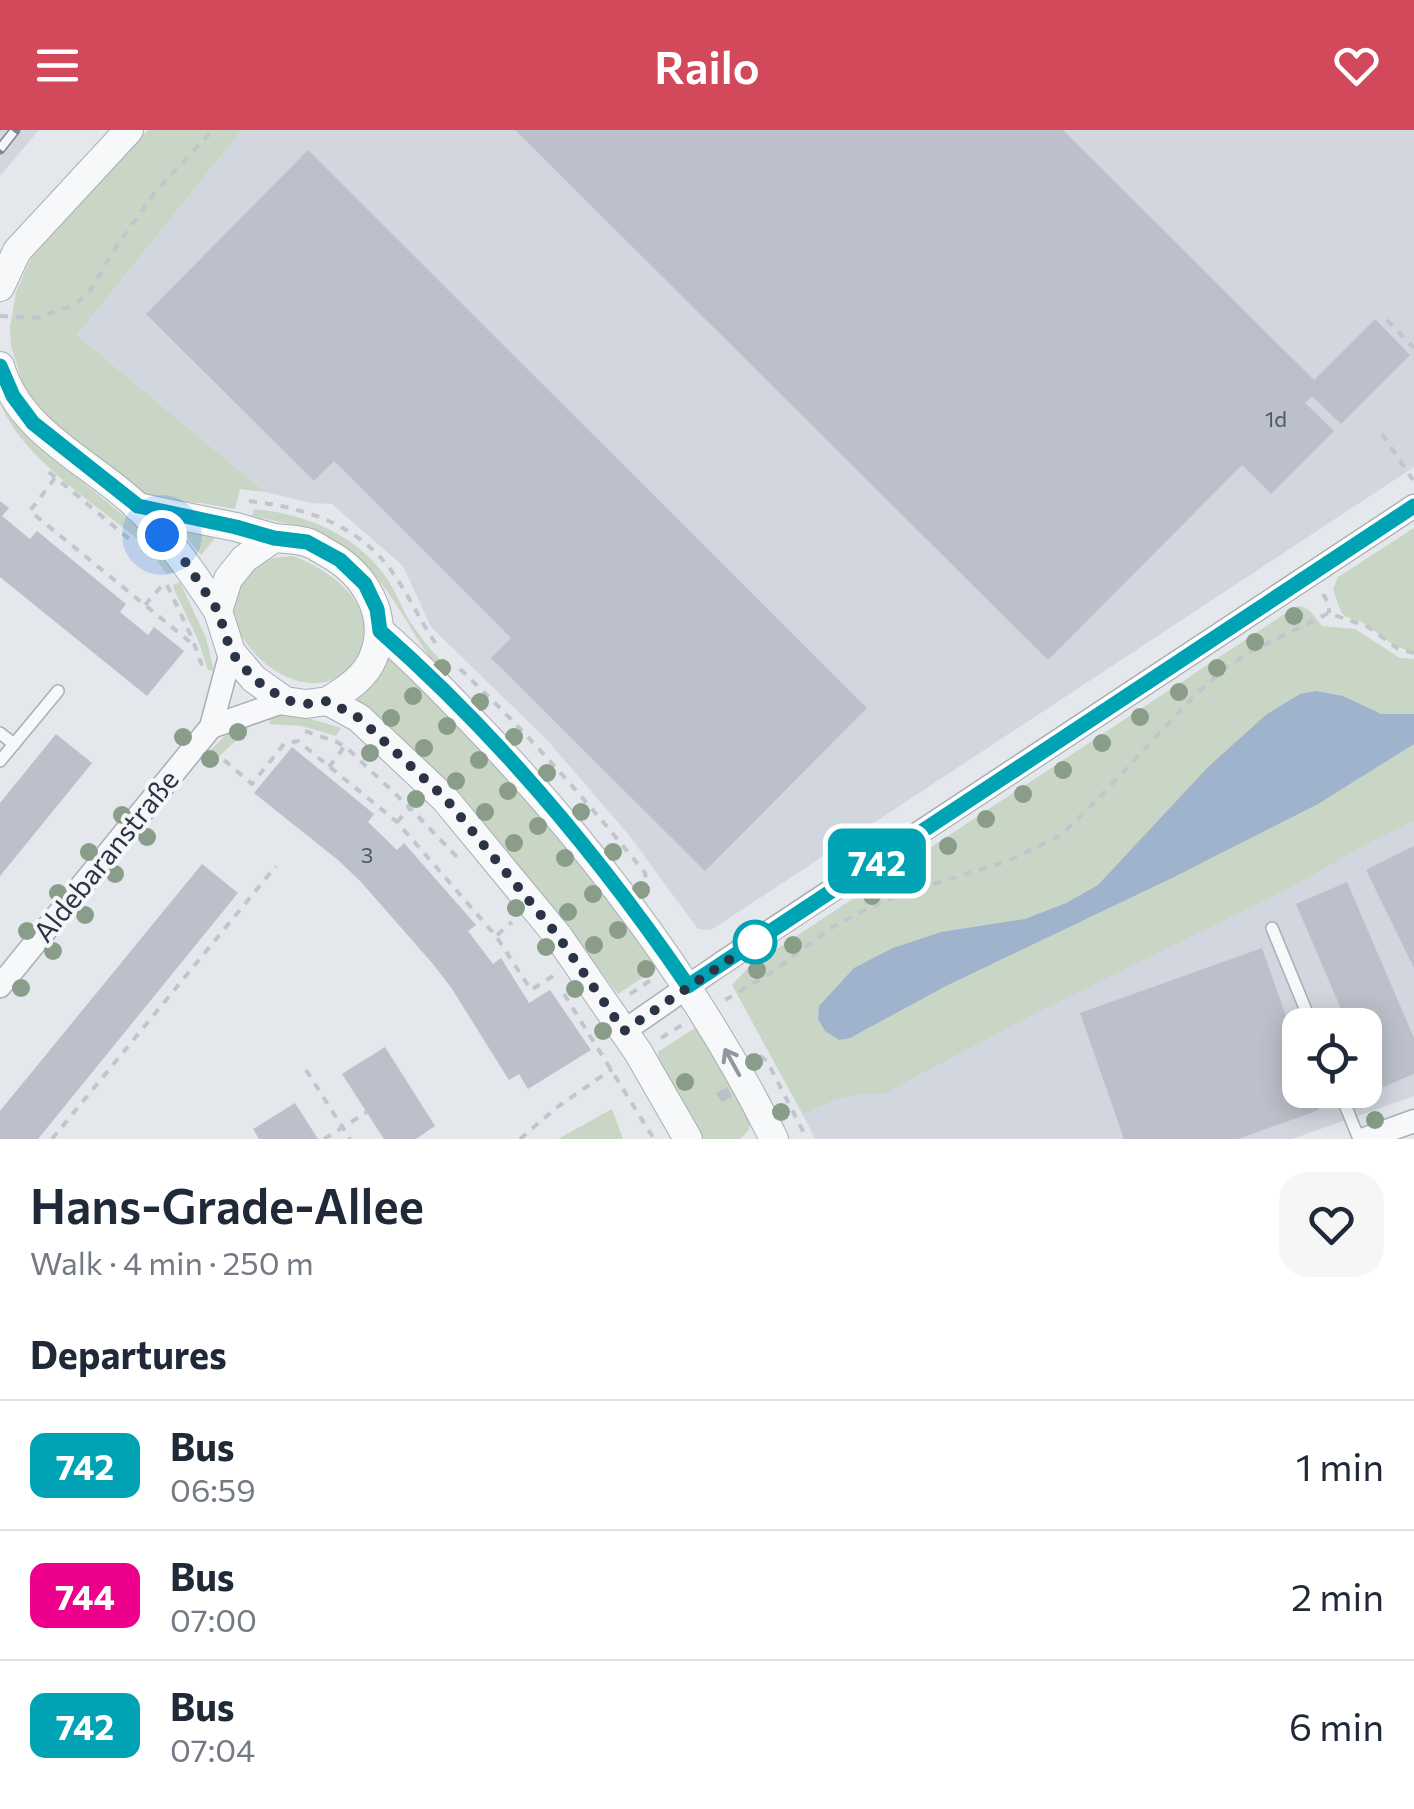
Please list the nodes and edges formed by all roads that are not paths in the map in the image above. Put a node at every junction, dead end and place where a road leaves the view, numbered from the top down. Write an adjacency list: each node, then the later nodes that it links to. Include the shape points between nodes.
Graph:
1 (129, 130): 2 (street, via 24,243)
2 (0, 287)
3 (0, 366): 4 (street, via 33,423)
4 (138, 506): 6 (street); 7 (street)
5 (1414, 506): 19 (street)
6 (274, 538): 7 (street, via 228,579); 8 (street, via 307,542 340,560 365,584)
7 (218, 611): 9 (street)
8 (380, 631): 12 (street, via 373,660 352,686); 19 (street, via 539,793)
9 (231, 652): 11 (street); 13 (street, Aldebaranstraße)
10 (58, 691): 15 (lane)
11 (285, 700): 12 (street); 13 (street)
12 (328, 701): 21 (street, via 359,718 446,799 558,936)
13 (212, 727): 18 (street, Aldebaranstraße)
14 (0, 733): 15 (lane)
15 (14, 744): 16 (lane)
16 (0, 761)
17 (1272, 928): 20 (lane)
18 (0, 986)
19 (688, 986): 21 (street); 25 (street, one-way to 19)
20 (1305, 1008)
21 (624, 1031): 24 (street)
22 (1347, 1108): 26 (lane)
23 (1408, 1129): 26 (street)
24 (688, 1139)
25 (774, 1139)
26 (1361, 1139)

